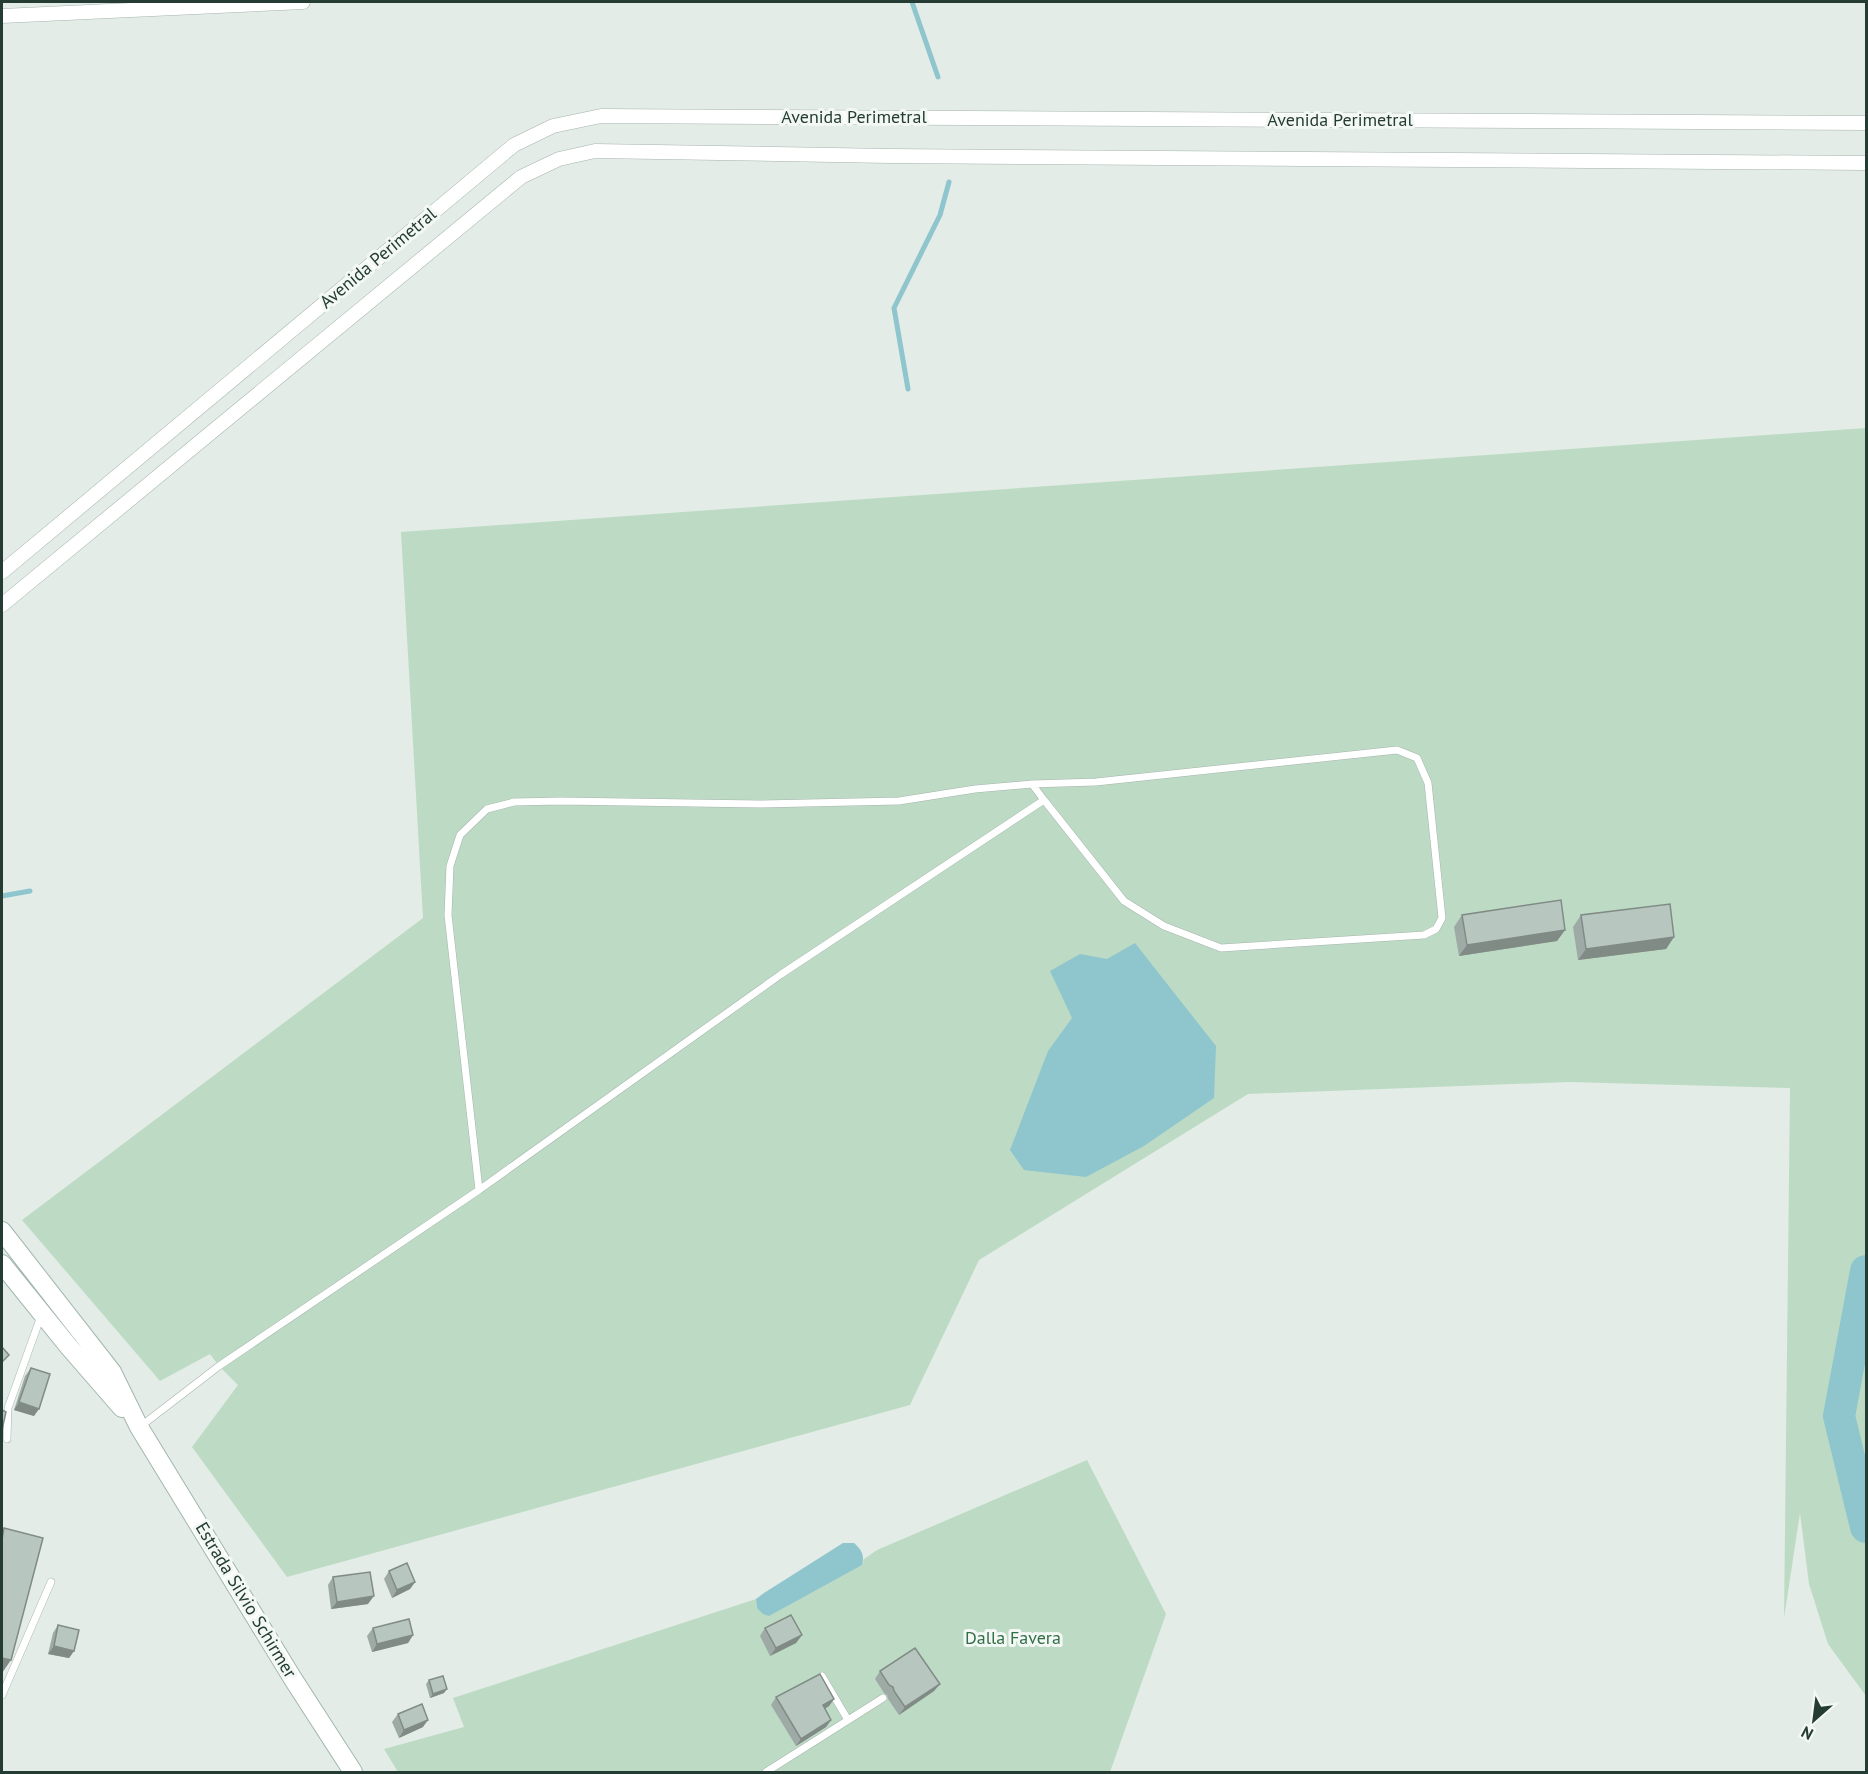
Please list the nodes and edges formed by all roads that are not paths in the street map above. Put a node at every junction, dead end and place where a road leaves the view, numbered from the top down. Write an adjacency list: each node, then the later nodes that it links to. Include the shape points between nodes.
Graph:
1 (303, 2): 2 (street)
2 (255, 3): 3 (street)
3 (2, 16)
4 (1866, 123): 6 (street, Avenida Perimetral, via 601,116 553,126 514,145)
5 (1866, 163): 7 (street, Avenida Perimetral, via 595,151 559,159 521,177)
6 (2, 572)
7 (2, 605)
8 (1032, 784): 9 (lane); 9 (lane, via 1096,782 1397,750 1417,758 1428,783 1442,918 1436,929 1424,935 1221,948 1164,926 1124,901); 10 (lane, via 899,801 561,801 514,802 487,809 460,835 450,866 448,915)
9 (1044, 800): 10 (lane, via 780,975)
10 (479, 1190): 15 (lane, via 219,1366)
11 (2, 1231): 15 (street, Estrada Silvio Schirmer, via 112,1372)
12 (2, 1264): 13 (street, Estrada Silvio Schirmer)
13 (41, 1313): 14 (lane); 15 (street, Estrada Silvio Schirmer)
14 (5, 1408): 16 (lane)
15 (139, 1427): 22 (street, Estrada Silvio Schirmer)
16 (7, 1439)
17 (51, 1582): 19 (lane)
18 (822, 1676): 21 (lane)
19 (2, 1695)
20 (883, 1698): 21 (lane)
21 (848, 1720): 23 (lane)
22 (353, 1773)
23 (766, 1773)

